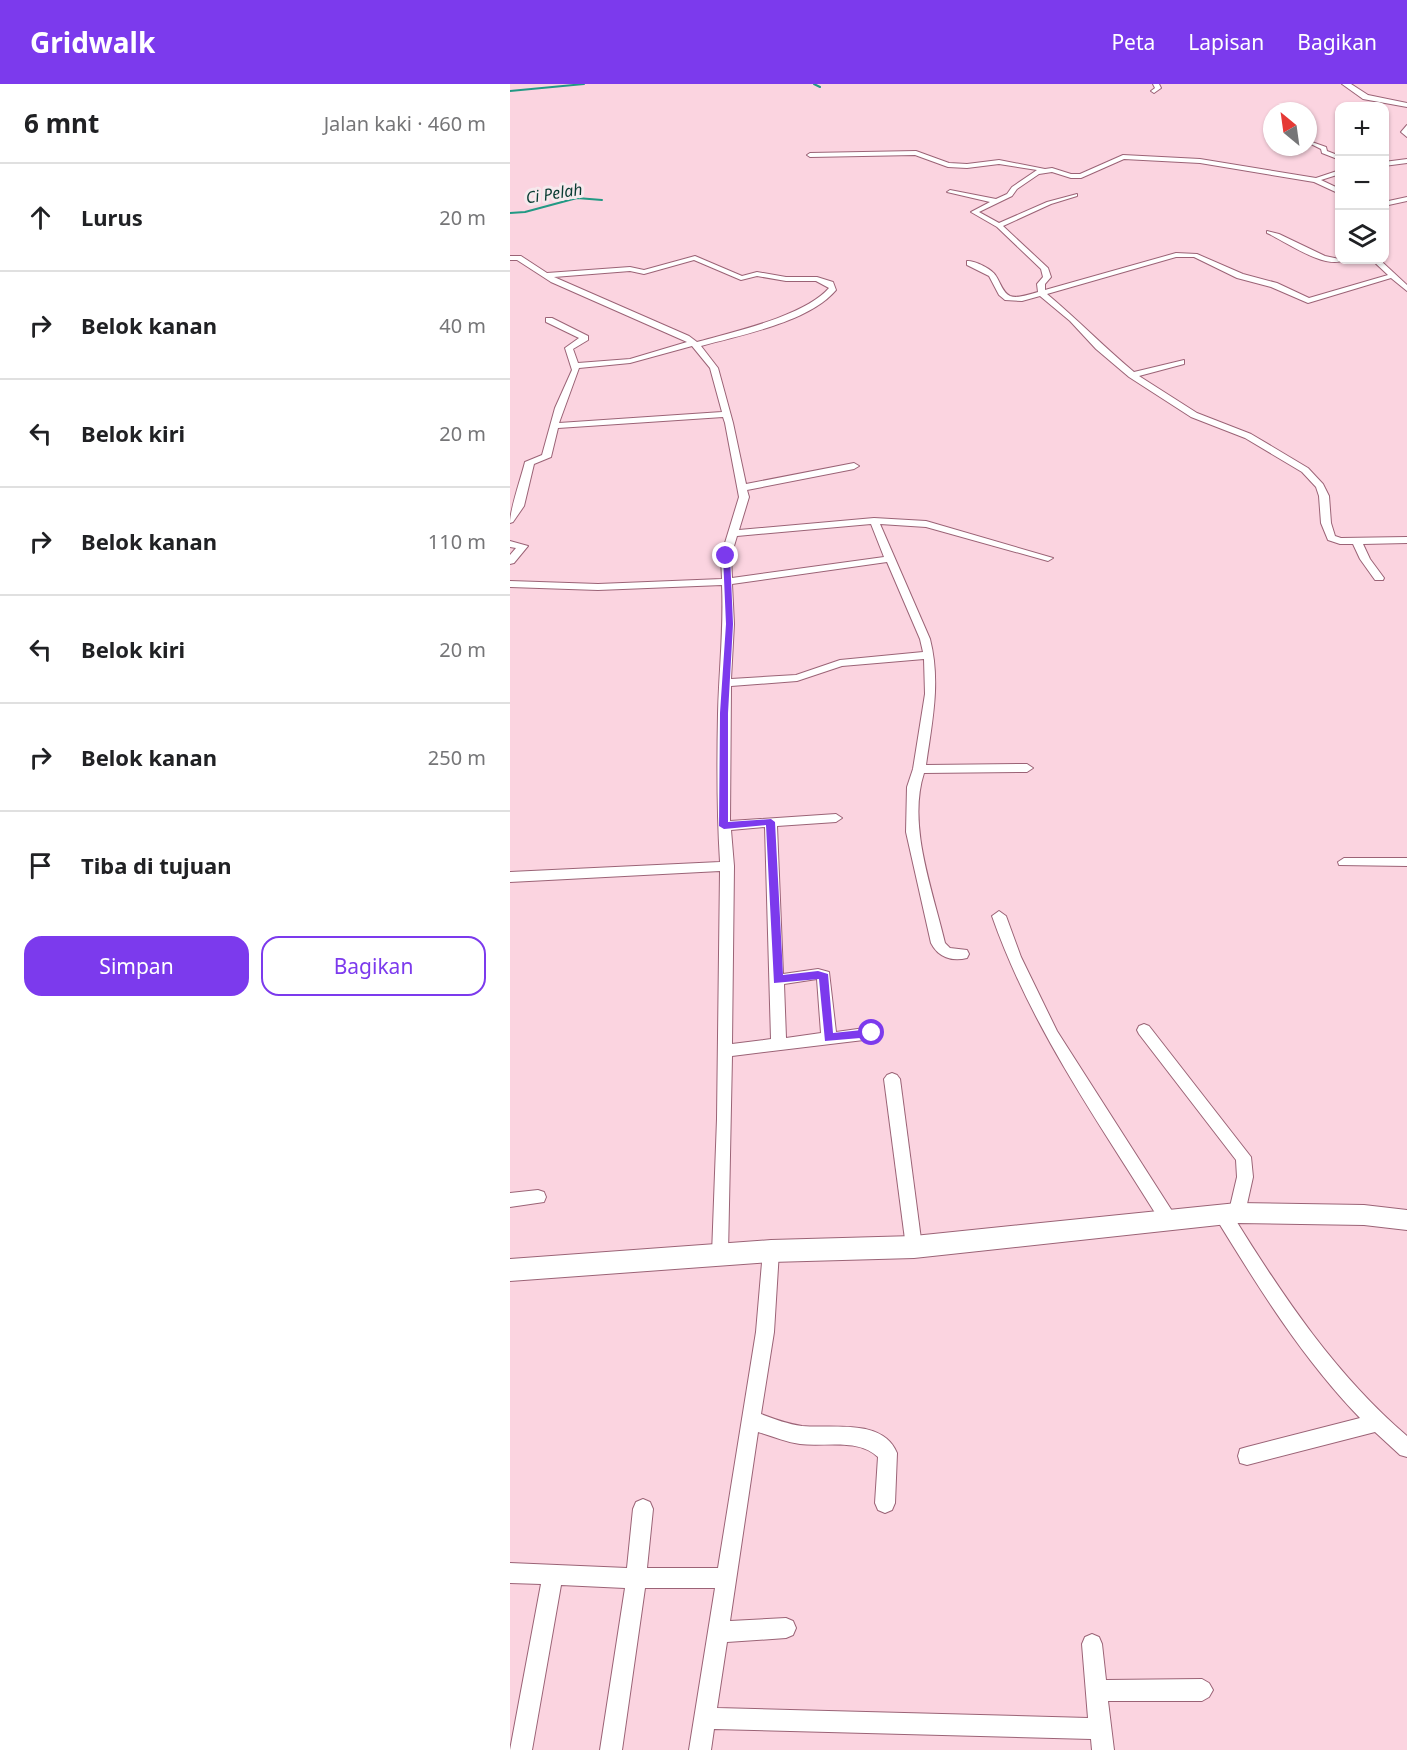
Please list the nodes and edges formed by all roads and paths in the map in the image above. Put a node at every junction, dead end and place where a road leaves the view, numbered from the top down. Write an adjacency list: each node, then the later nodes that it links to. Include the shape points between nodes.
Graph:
1 (1156, 84): 3 (street, via 1158,88)
2 (1346, 84): 4 (street, via 1360,94)
3 (1154, 91)
4 (1407, 105)
5 (1407, 129): 6 (street)
6 (1407, 134)
7 (1317, 145): 9 (street)
8 (810, 155): 12 (street, via 915,153 948,165 999,162)
9 (1335, 156)
10 (1407, 161): 11 (street)
11 (1389, 163)
12 (1047, 170): 14 (street, via 1081,176 1127,157 1200,161); 19 (street, via 1030,174 1010,195)
13 (1335, 174): 14 (street)
14 (1316, 180): 15 (street)
15 (1335, 190)
16 (950, 192): 19 (street)
17 (1075, 195): 21 (street)
18 (1407, 199): 20 (street)
19 (995, 201): 21 (street, via 975,213)
20 (1389, 203)
21 (999, 226): 30 (street, via 1046,272)
22 (1269, 231): 24 (street)
23 (510, 258): 27 (street, via 518,258)
24 (1335, 260)
25 (970, 263): 30 (street, via 992,275 1009,299)
26 (1380, 264): 28 (street)
27 (547, 275): 32 (street); 32 (street, via 630,269 644,272 695,258 741,278 757,274 817,279 833,288 814,306)
28 (1391, 276): 29 (street); 30 (street, via 1308,301 1201,257 1181,254)
29 (1407, 289)
30 (1042, 294): 35 (street)
31 (549, 320): 34 (street, via 585,339 569,348)
32 (695, 344): 34 (street, via 630,361); 36 (street, via 714,368)
33 (1181, 362): 35 (street)
34 (575, 366): 37 (street)
35 (1132, 375): 44 (street, via 1194,416 1248,436 1298,464 1320,486 1330,538)
36 (726, 414): 37 (street); 39 (street)
37 (554, 426): 40 (street, via 546,457 530,462 519,506)
38 (854, 466): 39 (street)
39 (741, 488): 42 (street, via 744,502)
40 (510, 520)
41 (874, 521): 42 (street); 46 (street, via 926,524); 47 (street)
42 (733, 533): 50 (street, via 726,556)
43 (1407, 540): 44 (street)
44 (1357, 541): 49 (street)
45 (510, 544): 48 (street, via 523,546)
46 (1048, 558)
47 (890, 559): 50 (street); 52 (street, via 926,639)
48 (510, 561)
49 (1378, 578)
50 (726, 582): 51 (street, via 598,587); 53 (street, via 729,624)
51 (510, 584)
52 (929, 655): 53 (street, via 840,663 797,678); 55 (street, via 932,694)
53 (725, 683): 58 (street)
54 (1027, 768): 55 (street)
55 (919, 770): 64 (street, via 913,787 912,832 938,943 947,953)
56 (836, 818): 57 (street)
57 (771, 822): 58 (street); 65 (street)
58 (724, 826): 61 (street)
59 (1344, 862): 60 (street)
60 (1407, 862)
61 (727, 866): 62 (street); 70 (street)
62 (510, 877)
63 (999, 916): 75 (street, via 1011,957 1034,1004)
64 (962, 954)
65 (778, 980): 68 (street, via 824,976); 69 (street)
66 (1143, 1030): 74 (street, via 1243,1157 1246,1173)
67 (872, 1033): 68 (street)
68 (828, 1038): 69 (street)
69 (779, 1044): 70 (street)
70 (724, 1051): 79 (street, via 726,1114)
71 (892, 1078): 77 (street)
72 (538, 1197): 73 (street)
73 (510, 1200)
74 (1230, 1214): 75 (street); 76 (street, via 1364,1215); 82 (street, via 1308,1345)
75 (1168, 1219): 77 (street)
76 (1407, 1220)
77 (914, 1247): 78 (street)
78 (771, 1251): 79 (street); 81 (street, via 765,1332)
79 (720, 1254): 80 (street)
80 (510, 1270)
81 (751, 1420): 85 (street, via 802,1435 860,1438 879,1444 888,1453); 90 (street)
82 (1379, 1422): 83 (street); 84 (street)
83 (1407, 1448)
84 (1247, 1456)
85 (885, 1503)
86 (643, 1509): 89 (street)
87 (510, 1573): 88 (street)
88 (554, 1575): 89 (street); 98 (street)
89 (636, 1578): 90 (street); 99 (street)
90 (728, 1578): 92 (street)
91 (786, 1628): 92 (street)
92 (719, 1632): 96 (street)
93 (1092, 1644): 95 (street)
94 (1202, 1690): 95 (street)
95 (1096, 1691): 97 (street)
96 (704, 1718): 97 (street); 100 (street)
97 (1101, 1739)
98 (521, 1750)
99 (611, 1750)
100 (700, 1750)

